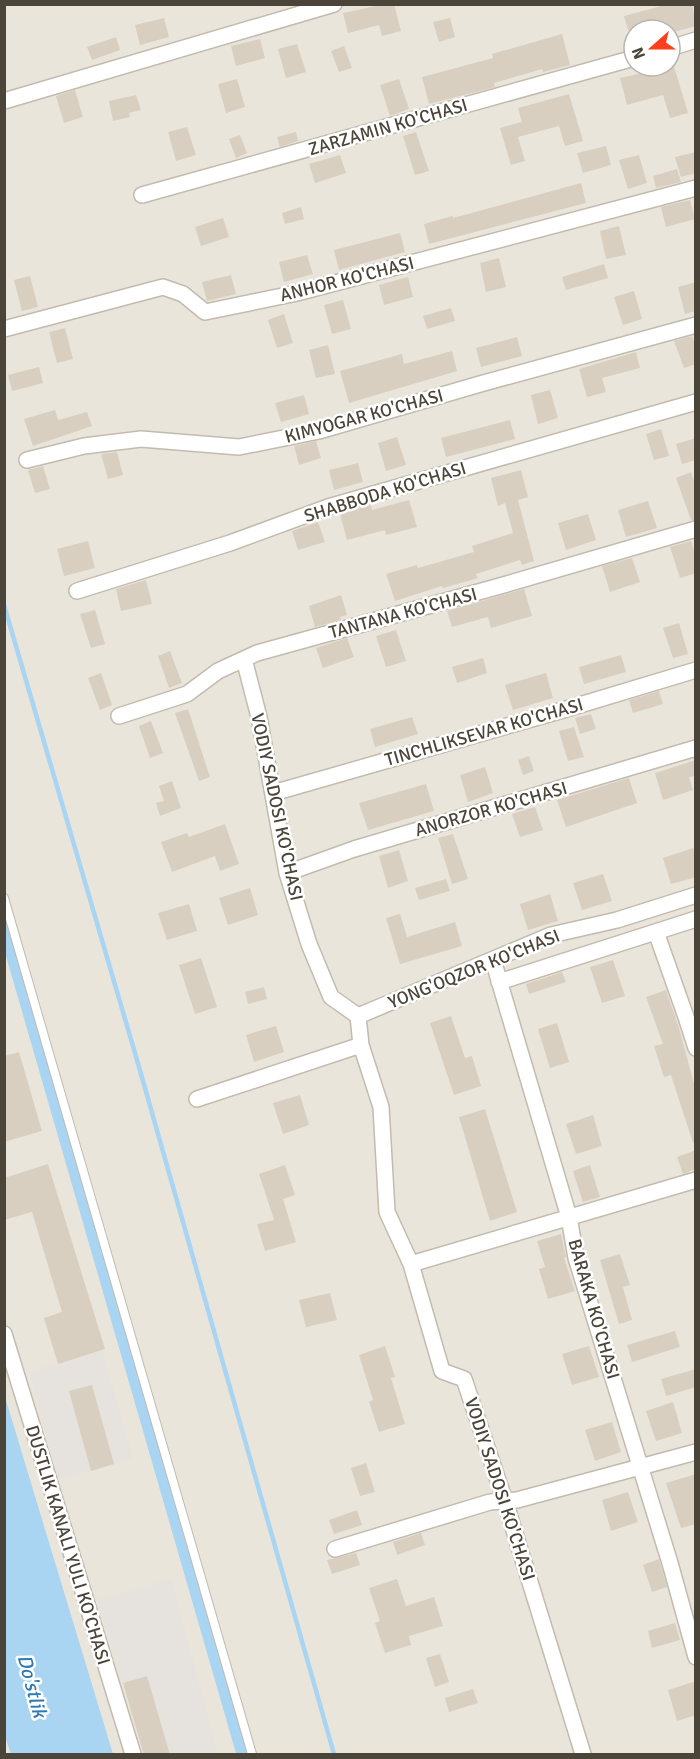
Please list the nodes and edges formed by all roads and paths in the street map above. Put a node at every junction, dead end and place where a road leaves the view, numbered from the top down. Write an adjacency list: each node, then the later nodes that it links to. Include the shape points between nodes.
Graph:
1 (334, 4): 3 (street)
2 (622, 61): 5 (street, ZARZAMIN KO'CHASI)
3 (4, 101)
4 (696, 188): 7 (street, ANHOR KO'CHASI, via 297,293 206,312 183,294 163,287)
5 (142, 195)
6 (696, 325): 9 (street, KIMYOGAR KO'CHASI, via 319,431 239,447 141,439 84,446)
7 (4, 329)
8 (696, 402): 11 (street, SHABBODA KO'CHASI, via 328,507 230,543)
9 (27, 460)
10 (696, 529): 12 (street, TANTANA KO'CHASI)
11 (77, 591)
12 (244, 659): 14 (street, TANTANA KO'CHASI, via 218,671 187,694); 16 (street, VODIY SADOSI KO'CHASI)
13 (696, 670): 16 (street, TINCHLIKSEVAR KO'CHASI)
14 (119, 716)
15 (696, 748): 17 (street, ANORZOR KO'CHASI, via 354,849)
16 (273, 793): 17 (street, VODIY SADOSI KO'CHASI)
17 (287, 873): 24 (street, VODIY SADOSI KO'CHASI, via 331,998)
18 (696, 895): 22 (street, YONG'OQZOR KO'CHASI, via 617,920 551,935)
19 (4, 898): 38 (lane)
20 (696, 920): 21 (street)
21 (656, 932): 23 (street); 26 (street)
22 (493, 960): 23 (street, BARAKA KO'CHASI); 24 (street, YONG'OQZOR KO'CHASI)
23 (499, 982): 29 (street, BARAKA KO'CHASI)
24 (358, 1016): 25 (street, VODIY SADOSI KO'CHASI)
25 (361, 1045): 27 (street); 30 (street, VODIY SADOSI KO'CHASI, via 381,1107 387,1212)
26 (696, 1048)
27 (197, 1099)
28 (696, 1180): 29 (street)
29 (569, 1217): 30 (street); 33 (street, BARAKA KO'CHASI, via 576,1258)
30 (411, 1264): 34 (street, VODIY SADOSI KO'CHASI, via 442,1371 464,1379)
31 (4, 1335): 37 (street, DUSTLIK KANALI YULI KO'CHASI)
32 (696, 1452): 33 (street)
33 (640, 1466): 34 (street); 36 (street, BARAKA KO'CHASI)
34 (506, 1502): 35 (street, via 490,1502); 39 (street, VODIY SADOSI KO'CHASI)
35 (335, 1549)
36 (696, 1657)
37 (133, 1755)
38 (252, 1755)
39 (583, 1755)

